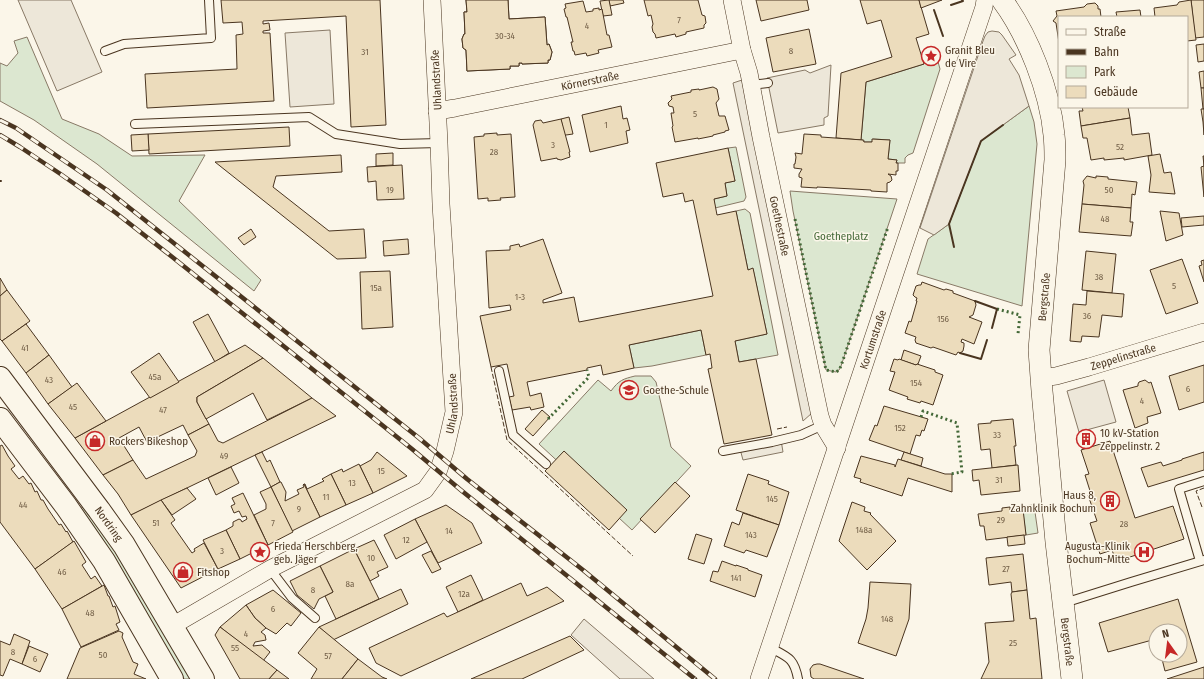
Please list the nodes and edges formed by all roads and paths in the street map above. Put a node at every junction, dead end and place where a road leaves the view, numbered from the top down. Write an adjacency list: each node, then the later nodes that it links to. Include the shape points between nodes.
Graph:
1 (209, 0): 7 (lane, via 211,38 124,44)
2 (432, 0): 10 (street, Uhlandstraße)
3 (732, 0): 6 (street, Goethestraße)
4 (985, 0): 19 (street, Kortumstraße)
5 (1002, 0): 16 (street, Bergstraße, via 1017,23 1034,59 1054,134 1055,160 1039,350)
6 (742, 50): 9 (street, Goethestraße); 10 (street, Körnerstraße)
7 (105, 51)
8 (768, 83): 9 (lane)
9 (751, 85): 18 (street, Goethestraße)
10 (437, 111): 12 (street, Uhlandstraße)
11 (135, 124): 12 (lane, via 309,117 336,134 400,144)
12 (439, 143): 24 (street, Uhlandstraße, via 454,412 438,472 425,490)
13 (1204, 332): 16 (street, Zeppelinstraße, via 1089,367)
14 (499, 371): 21 (lane, via 513,435)
15 (0, 378): 27 (main road, Nordring, via 124,545)
16 (1041, 378): 25 (street, Bergstraße)
17 (0, 418): 29 (main road, via 104,561)
18 (823, 425): 19 (street, Goethestraße); 20 (lane, via 801,435)
19 (837, 448): 28 (street, Kortumstraße)
20 (723, 451)
21 (546, 464)
22 (1204, 481): 23 (lane, via 1179,489)
23 (1203, 559): 25 (lane, Bergstraße)
24 (270, 569): 26 (lane, via 292,598); 27 (street, Uhlandstraße)
25 (1064, 604): 33 (street, Bergstraße)
26 (315, 618)
27 (172, 626): 30 (main road, Nordring)
28 (769, 647): 31 (street, Kortumstraße); 32 (lane, via 793,662)
29 (172, 679)
30 (203, 679)
31 (759, 679)
32 (798, 679)
33 (1072, 679)

